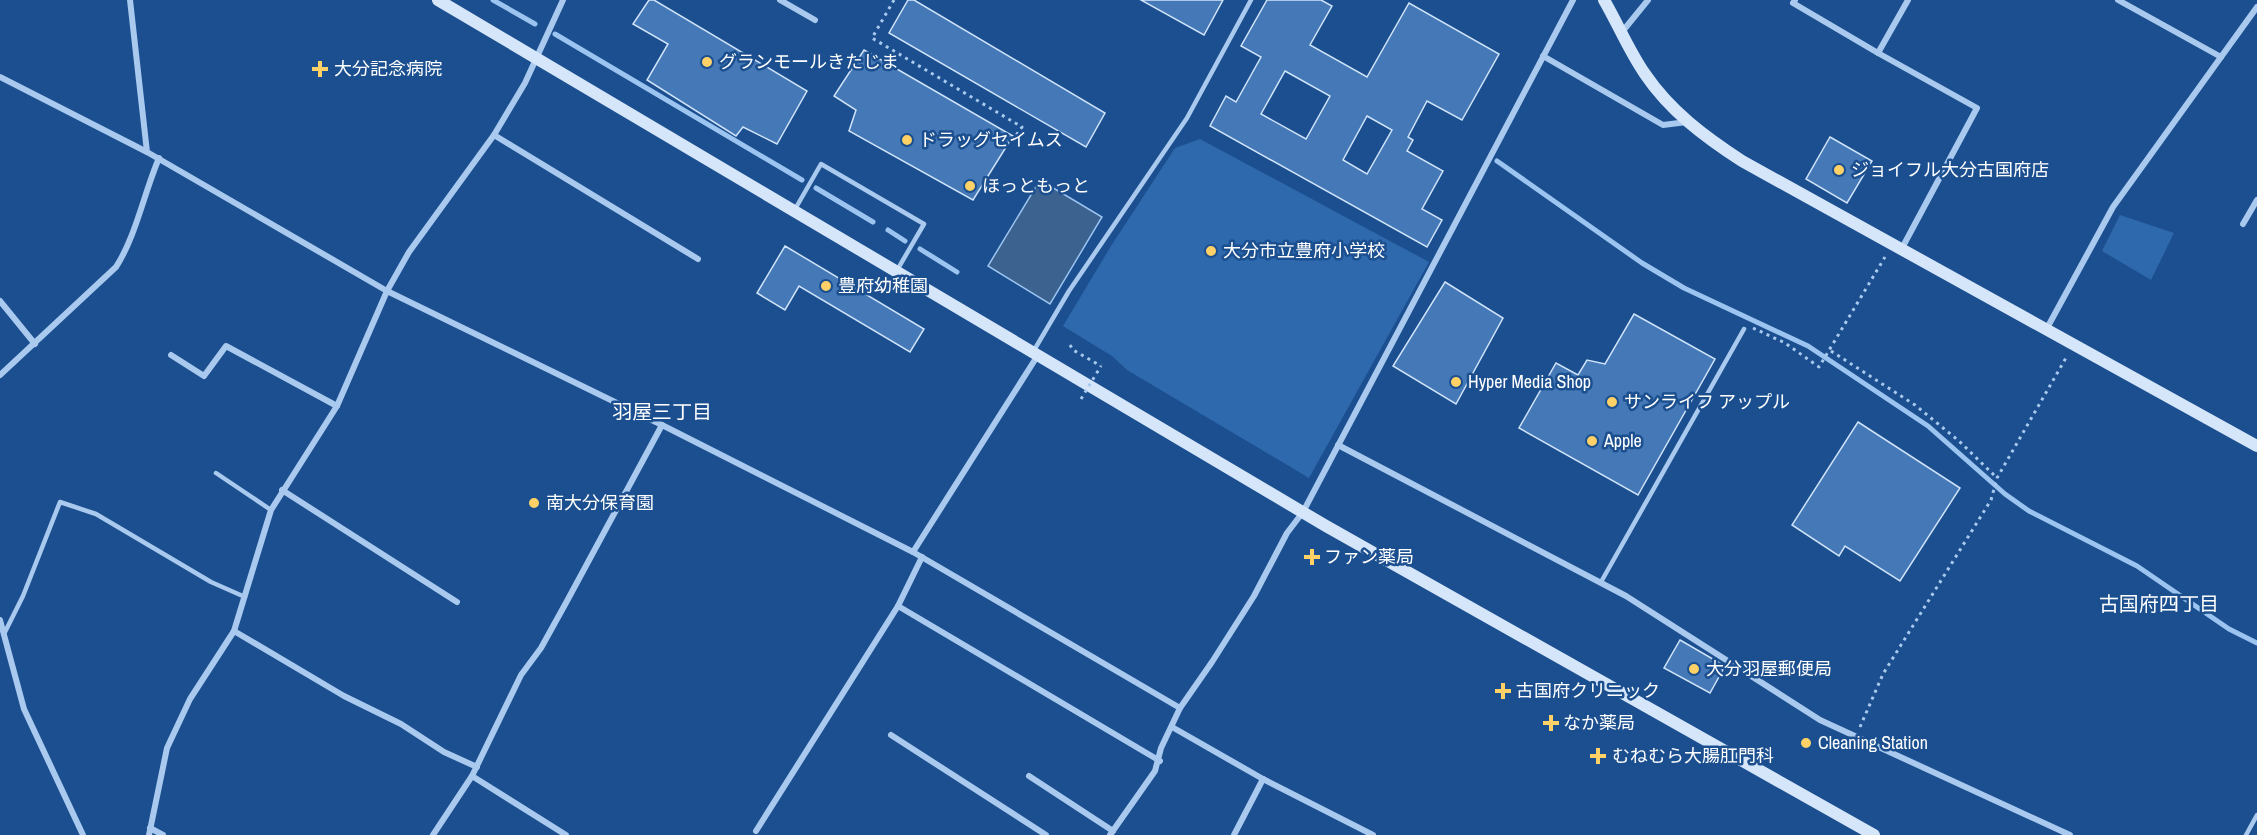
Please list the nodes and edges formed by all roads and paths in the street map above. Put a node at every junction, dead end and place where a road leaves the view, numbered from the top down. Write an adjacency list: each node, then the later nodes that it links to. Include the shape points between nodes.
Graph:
1 (130, 0): 24 (street)
2 (438, 0): 19 (street)
3 (563, 0): 19 (street)
4 (780, 0): 14 (street)
5 (894, 0): 23 (path, via 872,38 1022,127 1016,137)
6 (1251, 0): 40 (lane, via 1187,118 1069,291)
7 (1573, 0): 17 (street)
8 (1604, 0): 15 (street)
9 (1648, 0): 15 (street)
10 (1795, 0): 16 (street, via 1793,3)
11 (1908, 0): 16 (street)
12 (2118, 0): 18 (street)
13 (2257, 7): 18 (street)
14 (815, 20)
15 (1622, 32): 21 (street, via 1644,73)
16 (1878, 53): 29 (street, via 1977,108)
17 (1543, 56): 21 (street, via 1663,125); 47 (street)
18 (2221, 57): 36 (street, via 2113,207)
19 (536, 58): 22 (street); 27 (street)
20 (0, 77): 24 (street)
21 (1687, 122): 29 (street, via 1742,161)
22 (495, 135): 31 (street); 33 (street, via 409,252)
23 (1019, 147)
24 (147, 152): 25 (street)
25 (159, 158): 33 (street); 37 (street, via 128,248 116,267)
26 (2257, 200): 28 (street)
27 (794, 211): 32 (street); 32 (lane, via 821,164 924,224)
28 (2243, 224)
29 (1901, 250): 36 (street)
30 (1887, 254): 39 (path, via 1830,346)
31 (698, 259)
32 (896, 272): 40 (street)
33 (387, 291): 45 (street); 46 (street)
34 (0, 301): 37 (street)
35 (1744, 328): 39 (path, via 1746,325 1785,342 1819,367); 56 (lane)
36 (2046, 331): 48 (street)
37 (35, 344): 43 (street)
38 (1070, 345): 44 (path, bridge, via 1101,366)
39 (1830, 352): 50 (path, via 1915,405)
40 (1035, 354): 53 (street); 54 (street)
41 (2068, 354): 50 (path)
42 (171, 355): 45 (street, via 204,376 226,346)
43 (0, 375)
44 (1081, 399)
45 (337, 406): 51 (street)
46 (662, 425): 54 (street); 68 (street, via 541,648 521,675)
47 (1338, 445): 53 (street); 56 (street)
48 (2257, 446)
49 (216, 473): 52 (lane)
50 (1997, 479): 66 (path, via 1992,495 1883,674)
51 (282, 490): 52 (street); 58 (street)
52 (271, 510): 57 (street)
53 (1303, 512): 63 (street, via 1287,533 1254,596); 83 (street)
54 (913, 552): 55 (street)
55 (922, 557): 59 (street); 63 (street)
56 (1601, 582): 66 (street, via 1820,720)
57 (245, 597): 61 (street); 62 (lane, via 211,582 96,514 60,502)
58 (457, 602)
59 (898, 606): 67 (street); 73 (street)
60 (0, 620): 62 (street)
61 (234, 631): 68 (street, via 444,752); 74 (street, via 176,726 161,769)
62 (4, 634): 76 (street, via 24,709)
63 (1180, 708): 64 (street)
64 (1172, 727): 67 (street, via 1161,748); 71 (street)
65 (891, 735): 80 (street)
66 (1856, 737): 84 (street)
67 (1160, 761): 75 (street)
68 (477, 767): 69 (street)
69 (472, 776): 78 (street); 79 (street)
70 (1029, 776): 75 (street)
71 (1263, 779): 81 (street); 82 (street)
72 (2257, 815): 85 (lane)
73 (756, 831)
74 (149, 832): 77 (street)
75 (1112, 833)
76 (82, 835)
77 (163, 835)
78 (433, 835)
79 (566, 835)
80 (1046, 835)
81 (1234, 835)
82 (1373, 835)
83 (1874, 835)
84 (2070, 835)
85 (2246, 835)

